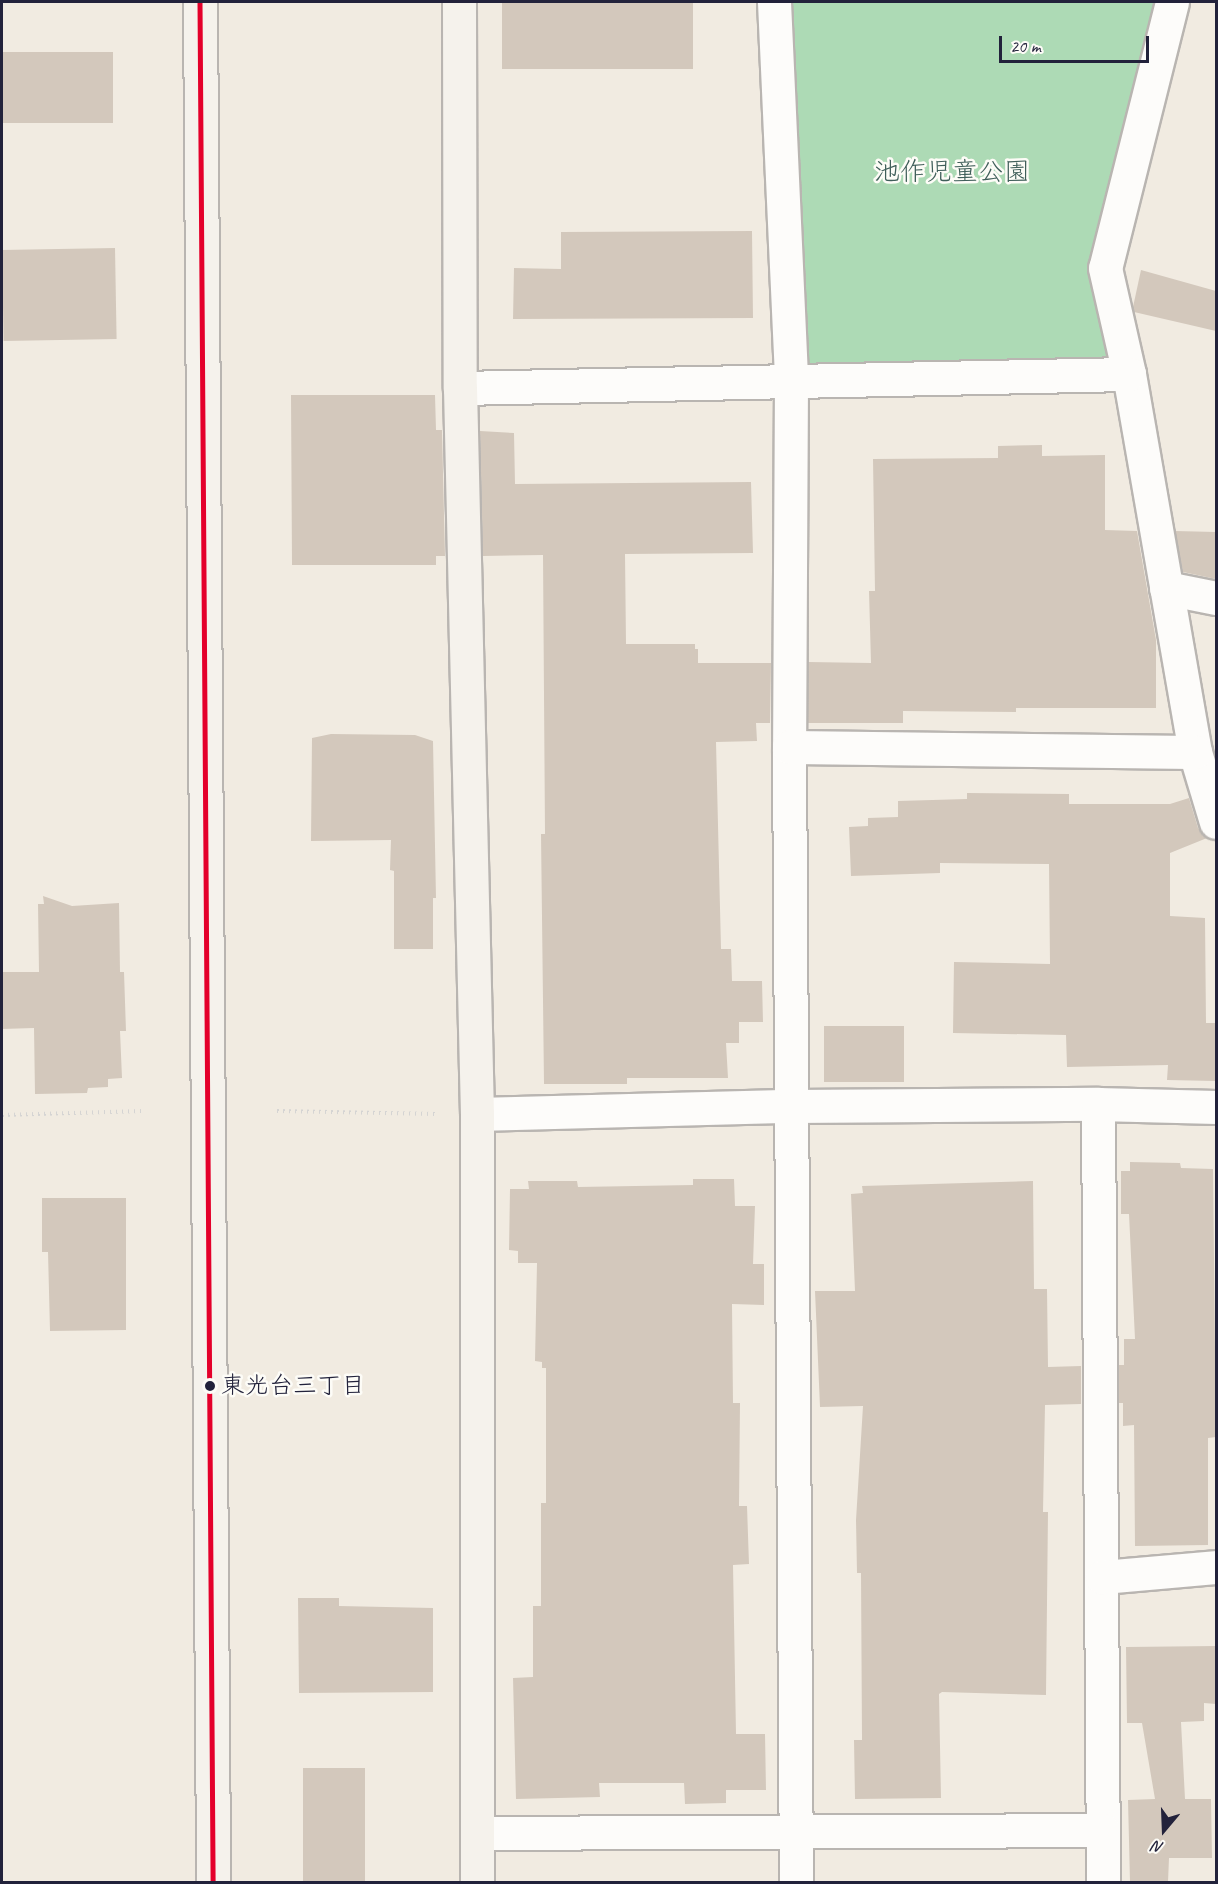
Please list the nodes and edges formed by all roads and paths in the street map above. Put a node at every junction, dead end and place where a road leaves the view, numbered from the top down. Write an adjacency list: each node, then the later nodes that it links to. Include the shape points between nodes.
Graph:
1 (200, 2): 25 (street)
2 (459, 2): 7 (street)
3 (774, 2): 6 (street)
4 (1172, 2): 5 (street, via 1105,268)
5 (1129, 374): 6 (street); 8 (street)
6 (791, 381): 7 (street); 10 (street)
7 (460, 388): 18 (street)
8 (1166, 588): 9 (street); 11 (street)
9 (1216, 598)
10 (789, 747): 11 (street); 14 (street)
11 (1195, 752): 12 (street)
12 (1216, 822)
13 (1098, 1104): 14 (street); 15 (street); 21 (street)
14 (792, 1106): 18 (street); 23 (street)
15 (1216, 1107)
16 (141, 1111): 19 (path)
17 (277, 1112): 18 (path)
18 (477, 1114): 24 (street)
19 (2, 1115)
20 (1216, 1567): 21 (street)
21 (1102, 1577): 22 (street)
22 (1103, 1830): 23 (street); 28 (street)
23 (796, 1831): 24 (street); 27 (street)
24 (477, 1833): 26 (street)
25 (213, 1882)
26 (477, 1882)
27 (796, 1882)
28 (1103, 1882)

